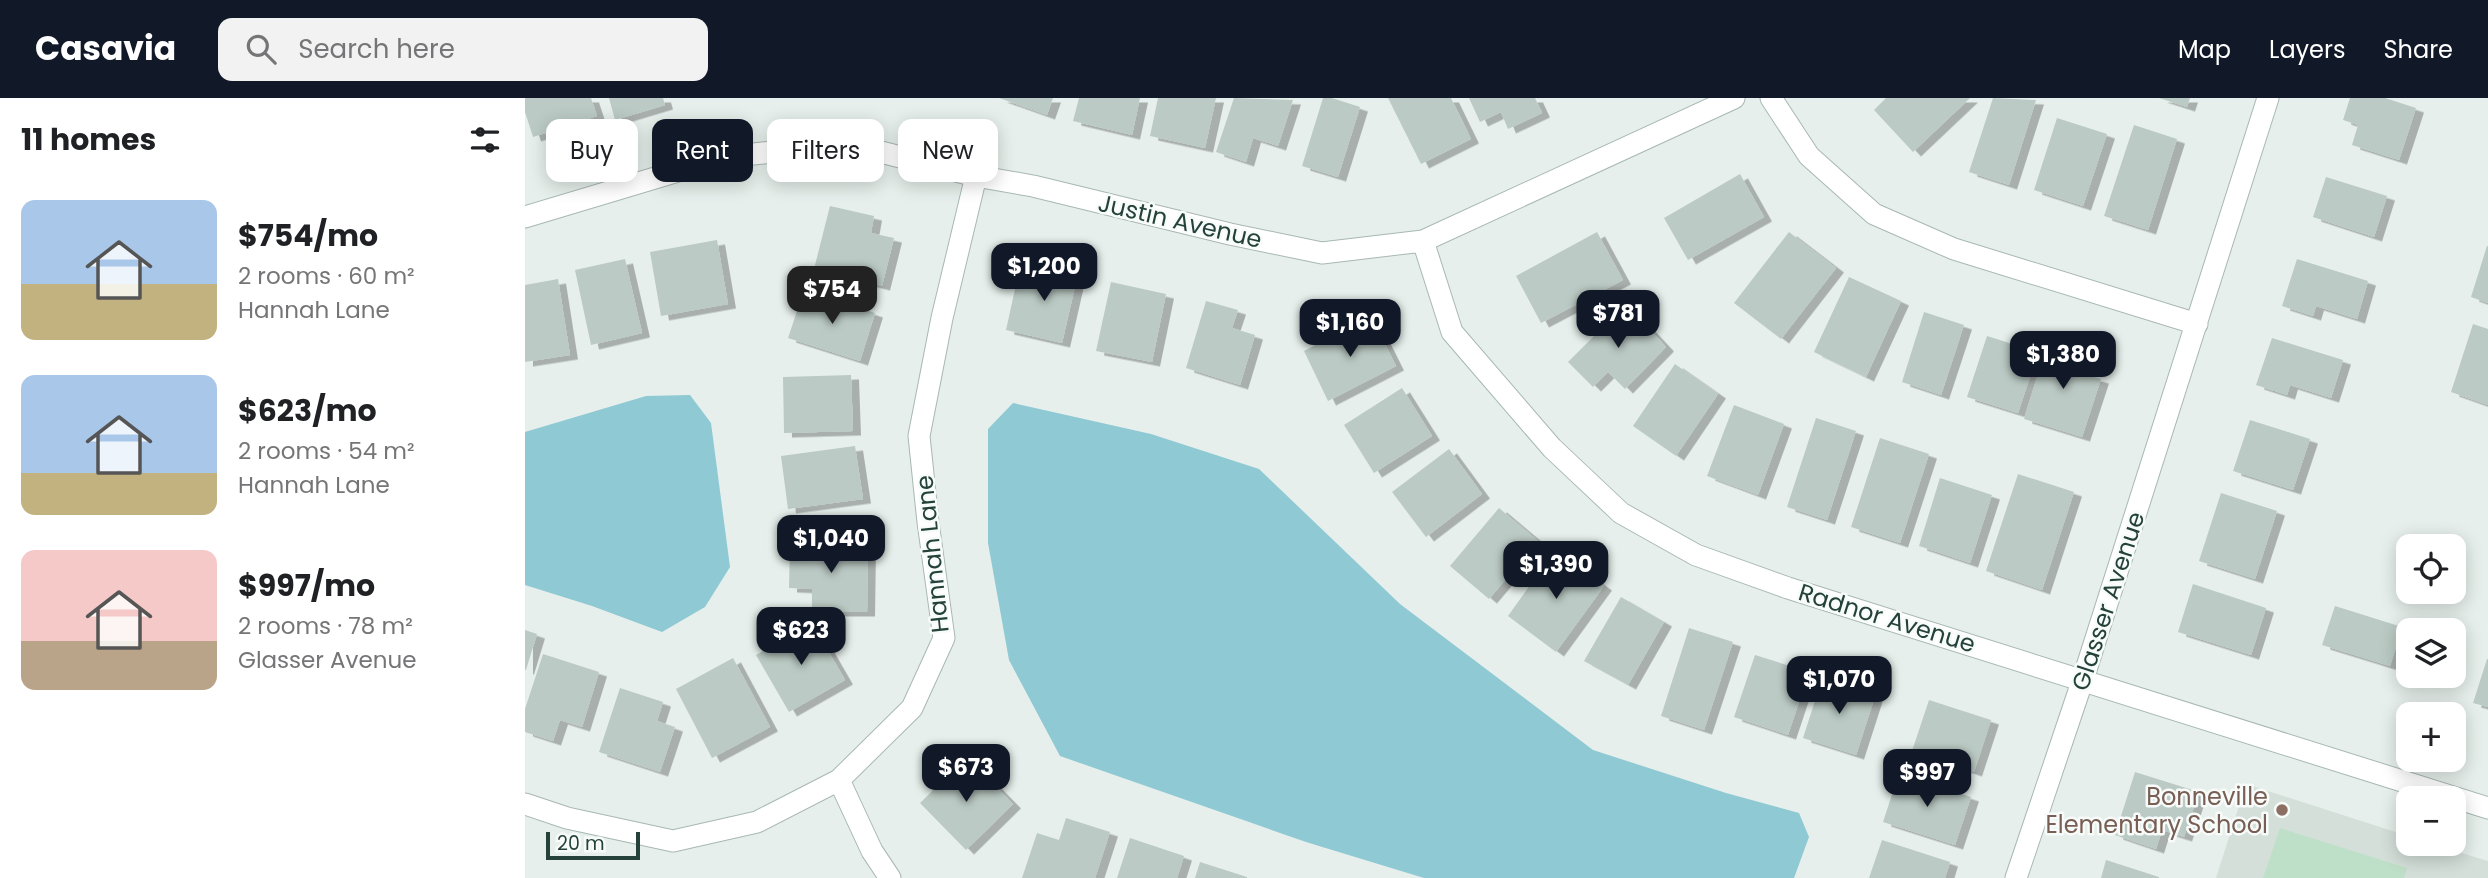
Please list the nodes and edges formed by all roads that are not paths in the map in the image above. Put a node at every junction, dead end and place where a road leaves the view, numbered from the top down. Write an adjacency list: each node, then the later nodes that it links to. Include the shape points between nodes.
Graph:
1 (1734, 98): 8 (street, Justin Avenue)
2 (1771, 98): 9 (street, via 1809,156 1874,214 1954,248)
3 (2268, 98): 9 (street, Glasser Avenue)
4 (898, 156): 7 (street, Justin Avenue, via 849,144 725,157)
5 (998, 180): 8 (street, Justin Avenue, via 1322,253)
6 (975, 182): 11 (street, Hannah Lane, via 919,436 944,638 912,708)
7 (525, 217)
8 (1423, 241): 10 (street, Radnor Avenue, via 1453,331 1552,448 1621,513 1696,555 1753,576)
9 (2197, 324): 10 (street, Glasser Avenue)
10 (2083, 679): 13 (street, Radnor Avenue); 15 (street, Glasser Avenue)
11 (839, 780): 12 (street, Hannah Lane, via 757,822 673,841); 14 (street)
12 (525, 804)
13 (2488, 808)
14 (890, 878)
15 (2016, 878)

